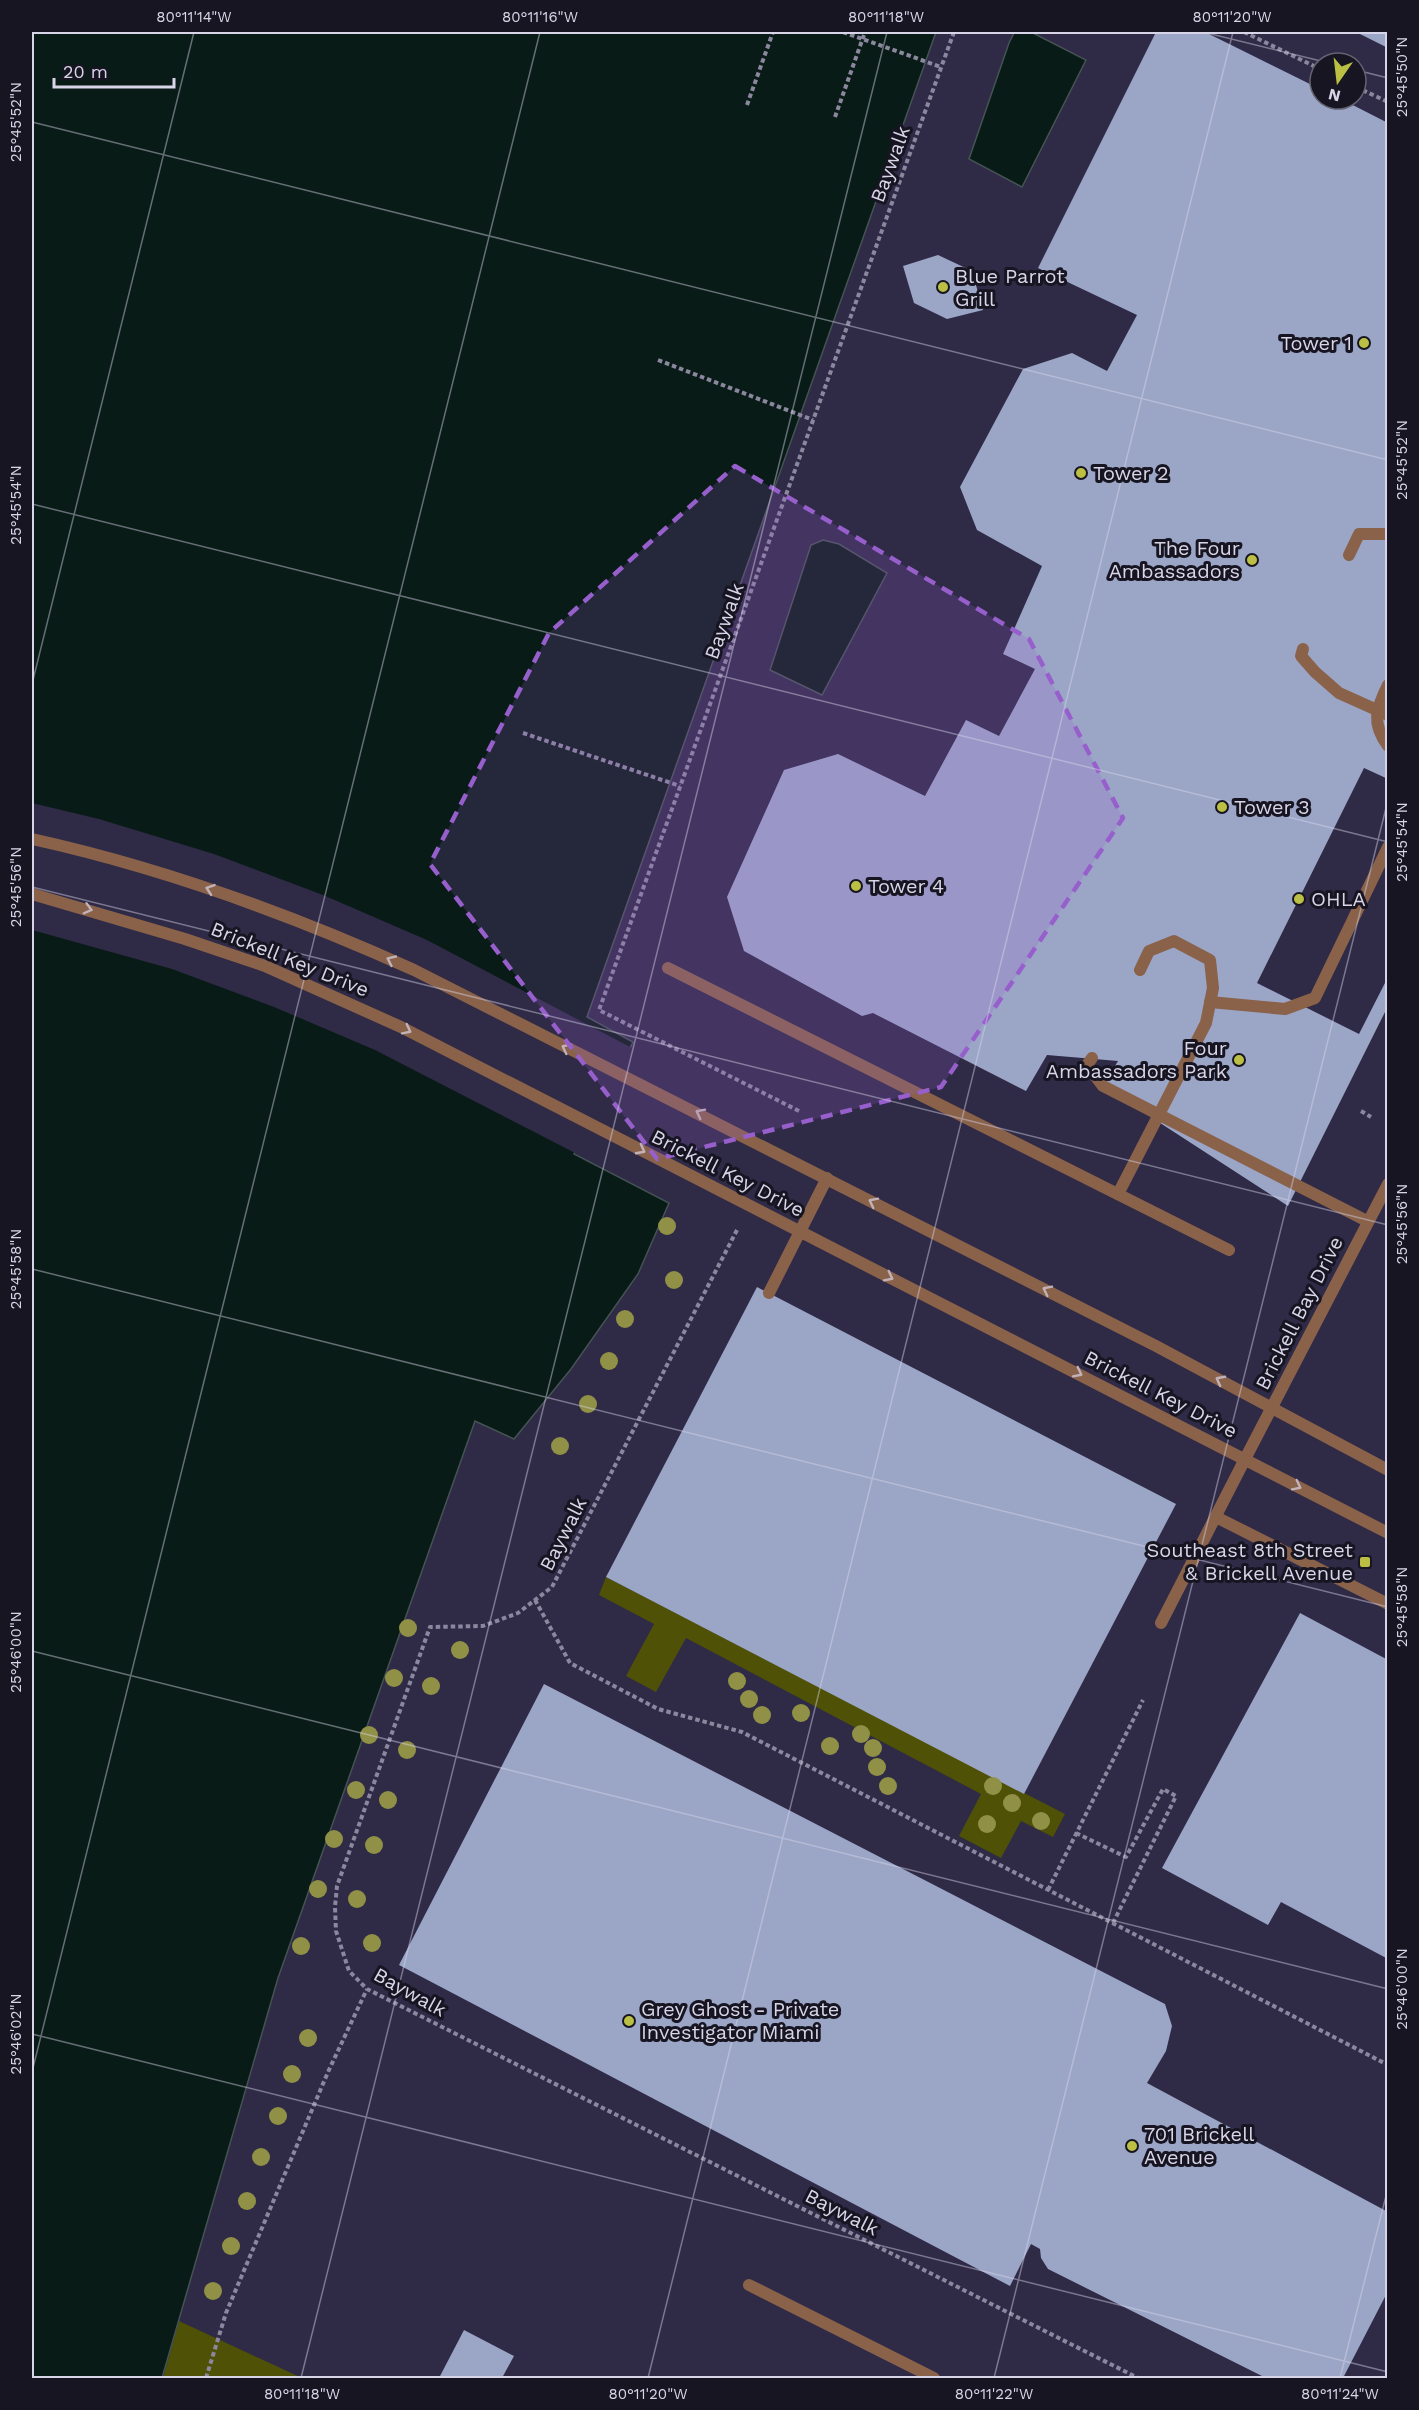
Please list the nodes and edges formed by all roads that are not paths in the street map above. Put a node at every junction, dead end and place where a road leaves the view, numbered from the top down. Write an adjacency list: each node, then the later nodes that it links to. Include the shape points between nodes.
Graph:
1 (1388, 534): 2 (street, via 1359,534)
2 (1349, 555)
3 (1303, 649): 5 (street, via 1301,656 1339,693)
4 (1388, 685): 5 (street)
5 (1382, 712): 6 (street, via 1379,734)
6 (1388, 746)
7 (32, 839): 15 (street, Brickell Key Drive, one-way to 7, via 414,970 327,931 124,861)
8 (1388, 848): 12 (street, via 1315,998 1285,1010)
9 (32, 894): 19 (street, Brickell Key Drive, one-way to 19, via 265,966 401,1027)
10 (668, 968): 17 (street)
11 (1140, 970): 12 (street, via 1149,951 1174,941 1210,960)
12 (1210, 1002): 14 (street, via 1206,1023)
13 (1092, 1058): 14 (street, via 1087,1065 1103,1086)
14 (1159, 1114): 17 (street); 18 (street)
15 (827, 1178): 19 (street); 22 (street, Brickell Key Drive, one-way to 15)
16 (1388, 1184): 18 (street, Brickell Bay Drive)
17 (1118, 1194): 20 (street)
18 (1367, 1221): 22 (street, Brickell Bay Drive)
19 (800, 1232): 21 (street); 23 (street, Brickell Key Drive, one-way to 23)
20 (1229, 1250)
21 (769, 1293)
22 (1272, 1407): 23 (street, Brickell Bay Drive); 24 (street, Brickell Key Drive)
23 (1245, 1459): 25 (street, Brickell Bay Drive); 26 (street, Brickell Key Drive, one-way to 26)
24 (1388, 1470)
25 (1216, 1517): 27 (street); 28 (street, Brickell Bay Drive)
26 (1388, 1533)
27 (1388, 1604)
28 (1161, 1623)
29 (749, 2285): 30 (street)
30 (934, 2379)

